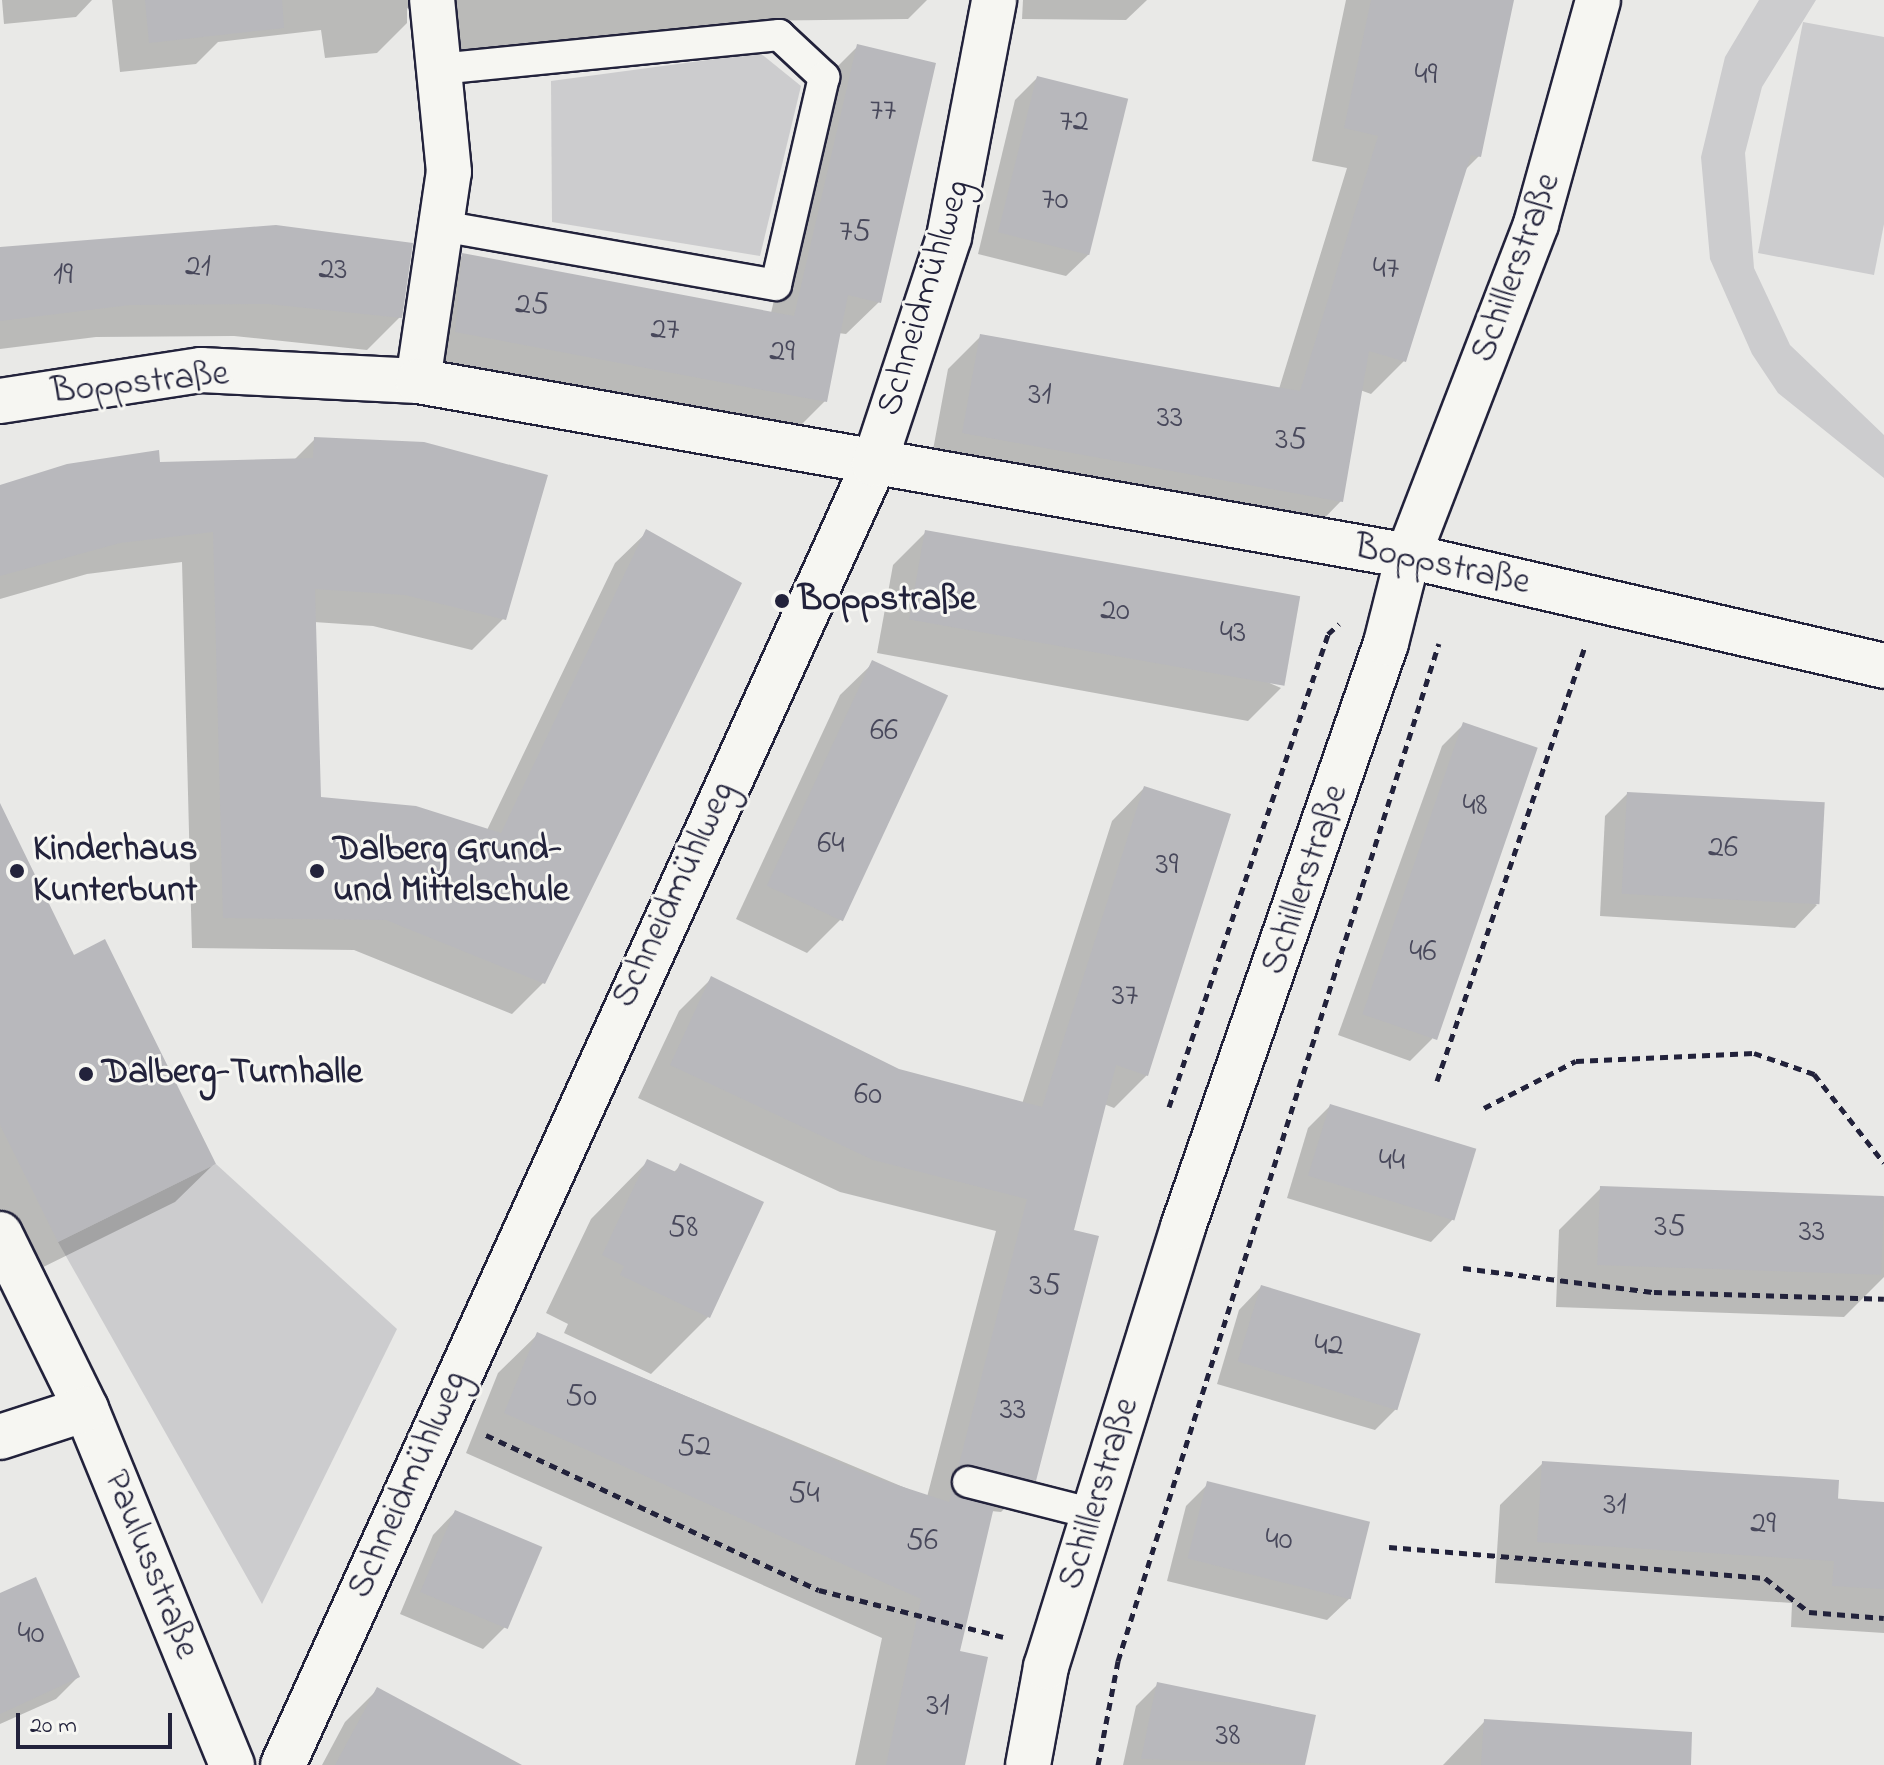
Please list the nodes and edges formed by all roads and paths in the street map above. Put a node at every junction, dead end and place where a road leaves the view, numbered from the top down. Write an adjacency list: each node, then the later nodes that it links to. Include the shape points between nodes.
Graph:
1 (432, 0): 4 (street)
2 (994, 0): 8 (street, Schneidmühlweg, via 949,237)
3 (1598, 0): 9 (street, Schillerstraße, via 1536,224)
4 (439, 69): 5 (street, via 449,172); 5 (lane, via 779,35 824,77 776,285)
5 (442, 226): 6 (street)
6 (418, 381): 7 (street, Boppstraße, via 201,370); 8 (street, Boppstraße)
7 (0, 401)
8 (874, 464): 9 (street, Boppstraße); 20 (street, Schneidmühlweg)
9 (1408, 556): 10 (street, Boppstraße); 23 (street, Schillerstraße, via 1386,643 1183,1227)
10 (1600, 601): 12 (street, Boppstraße); 13 (path)
11 (1437, 638): 30 (path, via 1441,651 1309,1040 1118,1661)
12 (1884, 666)
13 (1437, 1081)
14 (1484, 1108): 15 (path, via 1576,1061 1754,1053 1814,1074)
15 (1884, 1163)
16 (0, 1234): 19 (street, Paulusstraße)
17 (1463, 1268): 18 (path, via 1654,1292)
18 (1884, 1299)
19 (86, 1409): 21 (street); 27 (street, Paulusstraße)
20 (441, 1414): 26 (path, via 819,1590); 28 (street, Schneidmühlweg)
21 (0, 1437)
22 (968, 1482): 23 (lane)
23 (1094, 1514): 26 (street, Schillerstraße)
24 (1389, 1547): 25 (path, via 1765,1578 1809,1612)
25 (1884, 1618)
26 (1051, 1649): 29 (street, Schillerstraße)
27 (232, 1765)
28 (283, 1765)
29 (1028, 1765)
30 (1098, 1765)

